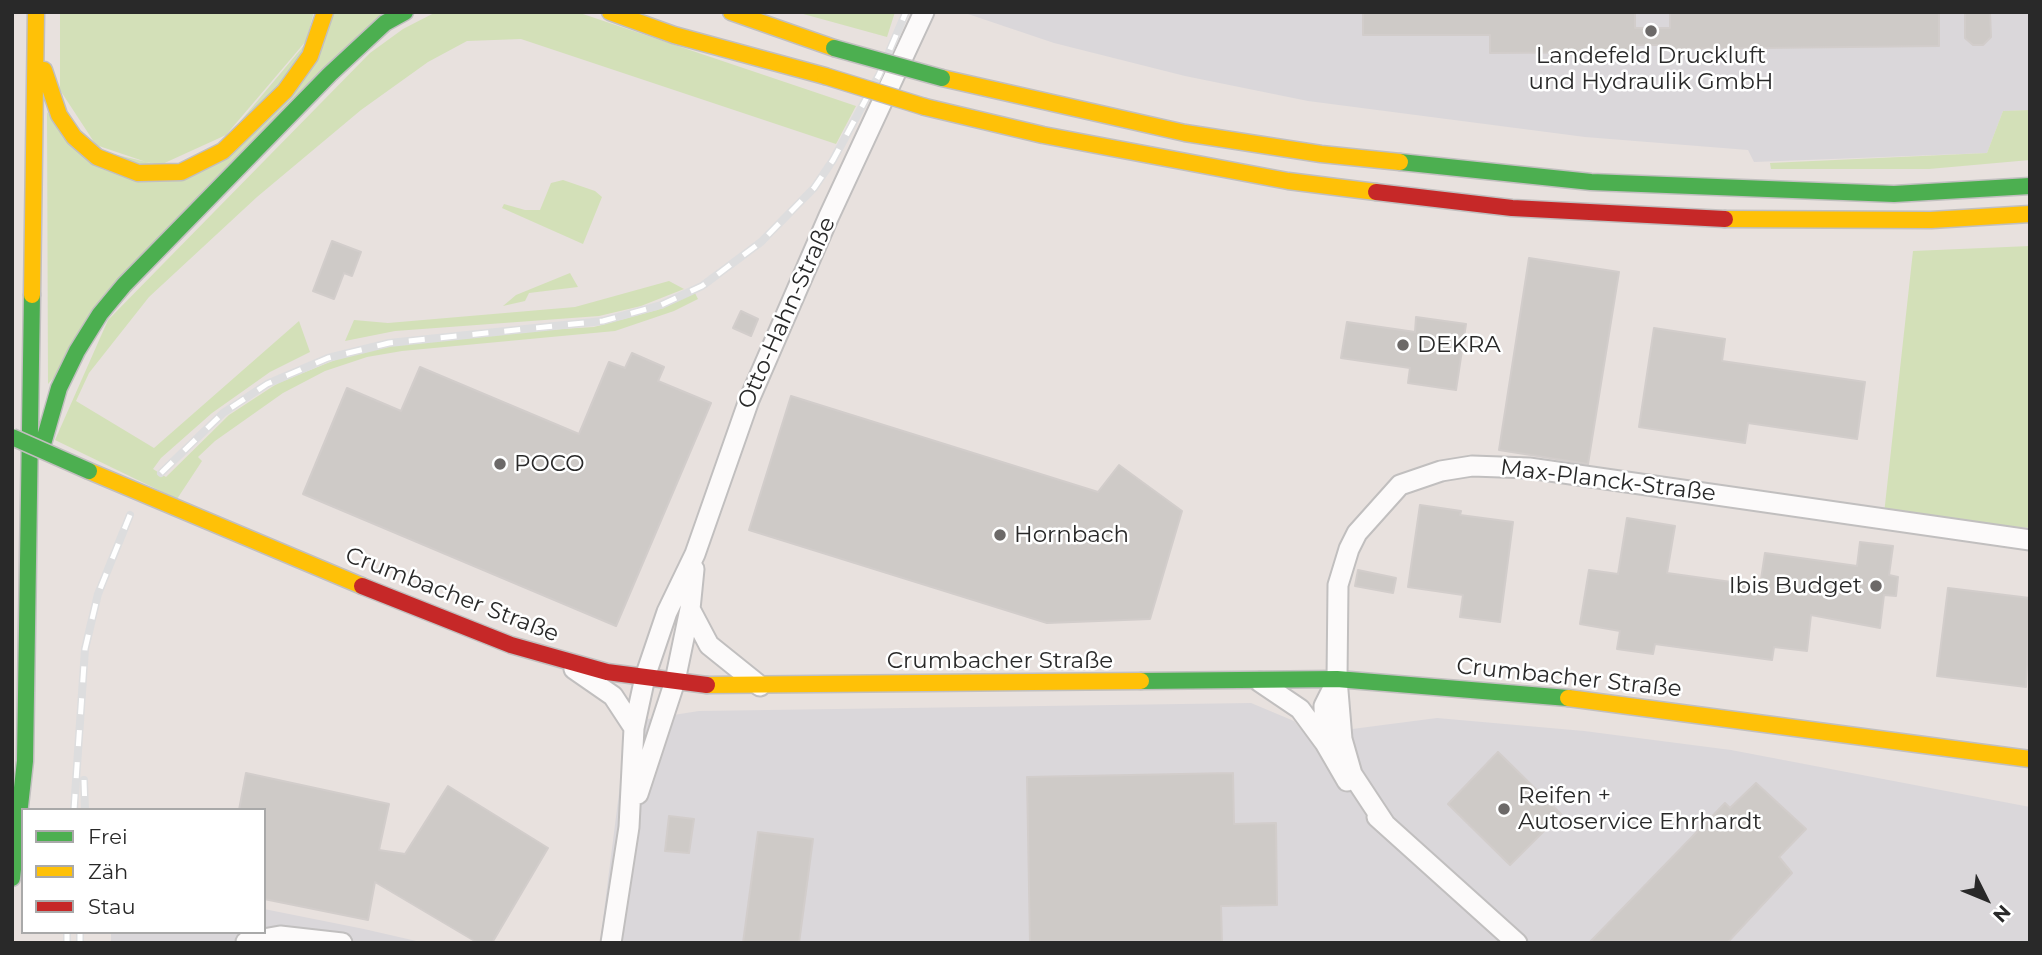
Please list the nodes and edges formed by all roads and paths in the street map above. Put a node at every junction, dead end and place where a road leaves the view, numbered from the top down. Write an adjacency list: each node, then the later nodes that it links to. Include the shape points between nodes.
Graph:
1 (325, 12): 7 (main road, via 318,40 299,73 252,125 195,168 166,174 138,173 111,164 74,137 53,102)
2 (405, 12): 13 (main road, via 385,23 330,74 100,314 59,388 44,433)
3 (610, 12): 8 (main road, via 674,35)
4 (654, 12): 8 (main road)
5 (731, 12): 9 (main road, bridge, via 834,48 942,78 1185,133 1321,153 1591,182 1894,194)
6 (924, 12): 14 (street, Otto-Hahn-Straße, via 749,400)
7 (35, 21): 13 (main road)
8 (818, 74): 10 (main road, bridge, via 925,107 1043,135 1236,172 1395,195 1512,208 1756,221)
9 (2027, 186)
10 (2030, 214)
11 (12, 437): 16 (main road, Crumbacher Straße, bridge, via 402,603)
12 (2030, 540): 18 (street, Max-Planck-Straße, via 1529,468 1472,466 1441,471 1400,485 1370,515 1349,549 1338,585)
13 (29, 552): 27 (main road, via 25,761)
14 (695, 554): 15 (street, Otto-Hahn-Straße); 17 (street, Otto-Hahn-Straße, via 667,612)
15 (690, 609): 19 (street, Otto-Hahn-Straße); 21 (street, via 709,645)
16 (564, 662): 17 (main road, Crumbacher Straße); 22 (street, via 613,696)
17 (645, 677): 19 (main road, Crumbacher Straße); 22 (street, Otto-Hahn-Straße)
18 (1337, 679): 20 (main road, Crumbacher Straße); 23 (street, via 1324,706); 24 (main road, Crumbacher Straße, via 1569,698); 25 (street, Max-Planck-Straße, via 1349,765)
19 (675, 681): 21 (main road, Crumbacher Straße); 26 (street, Otto-Hahn-Straße)
20 (1259, 682): 21 (main road, Crumbacher Straße); 23 (street, via 1296,705)
21 (760, 686)
22 (634, 728): 26 (street, Otto-Hahn-Straße)
23 (1325, 743): 25 (street, via 1355,793)
24 (2030, 759)
25 (1385, 824): 31 (street)
26 (629, 827): 30 (street, Otto-Hahn-Straße)
27 (12, 878)
28 (246, 942): 29 (street, via 280,936)
29 (342, 943)
30 (611, 943)
31 (1517, 943)

